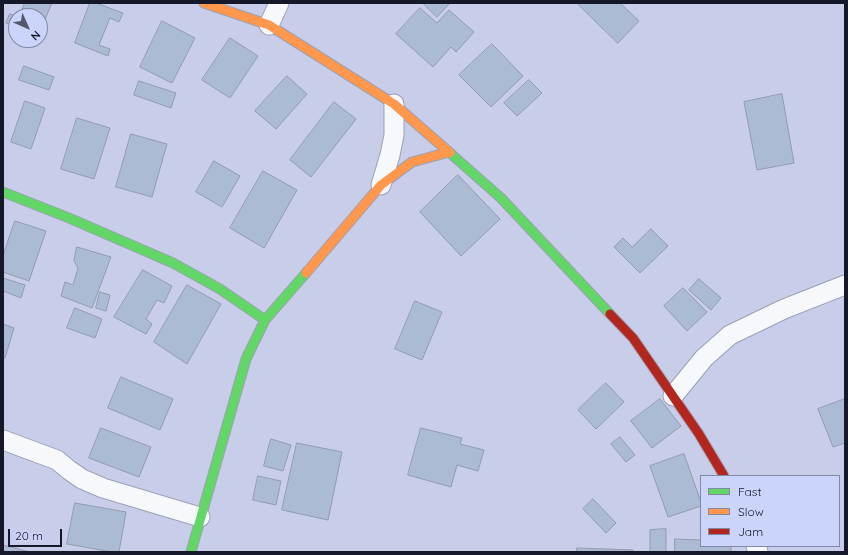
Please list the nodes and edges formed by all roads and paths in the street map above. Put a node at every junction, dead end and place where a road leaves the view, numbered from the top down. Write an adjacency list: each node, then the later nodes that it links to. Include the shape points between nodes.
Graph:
1 (204, 3): 3 (street)
2 (279, 3): 3 (street)
3 (269, 25): 4 (street)
4 (394, 104): 5 (street); 6 (street, via 394,135)
5 (449, 152): 6 (street, via 412,162); 10 (street, via 501,198 633,338)
6 (381, 186): 9 (street)
7 (3, 192): 9 (street, via 173,263)
8 (845, 285): 10 (street, via 784,309 730,335 704,358)
9 (265, 320): 13 (street, via 246,359)
10 (673, 396): 12 (street)
11 (3, 440): 13 (street, via 57,460 82,479 103,488)
12 (723, 475)
13 (200, 517): 14 (street)
14 (193, 552)

